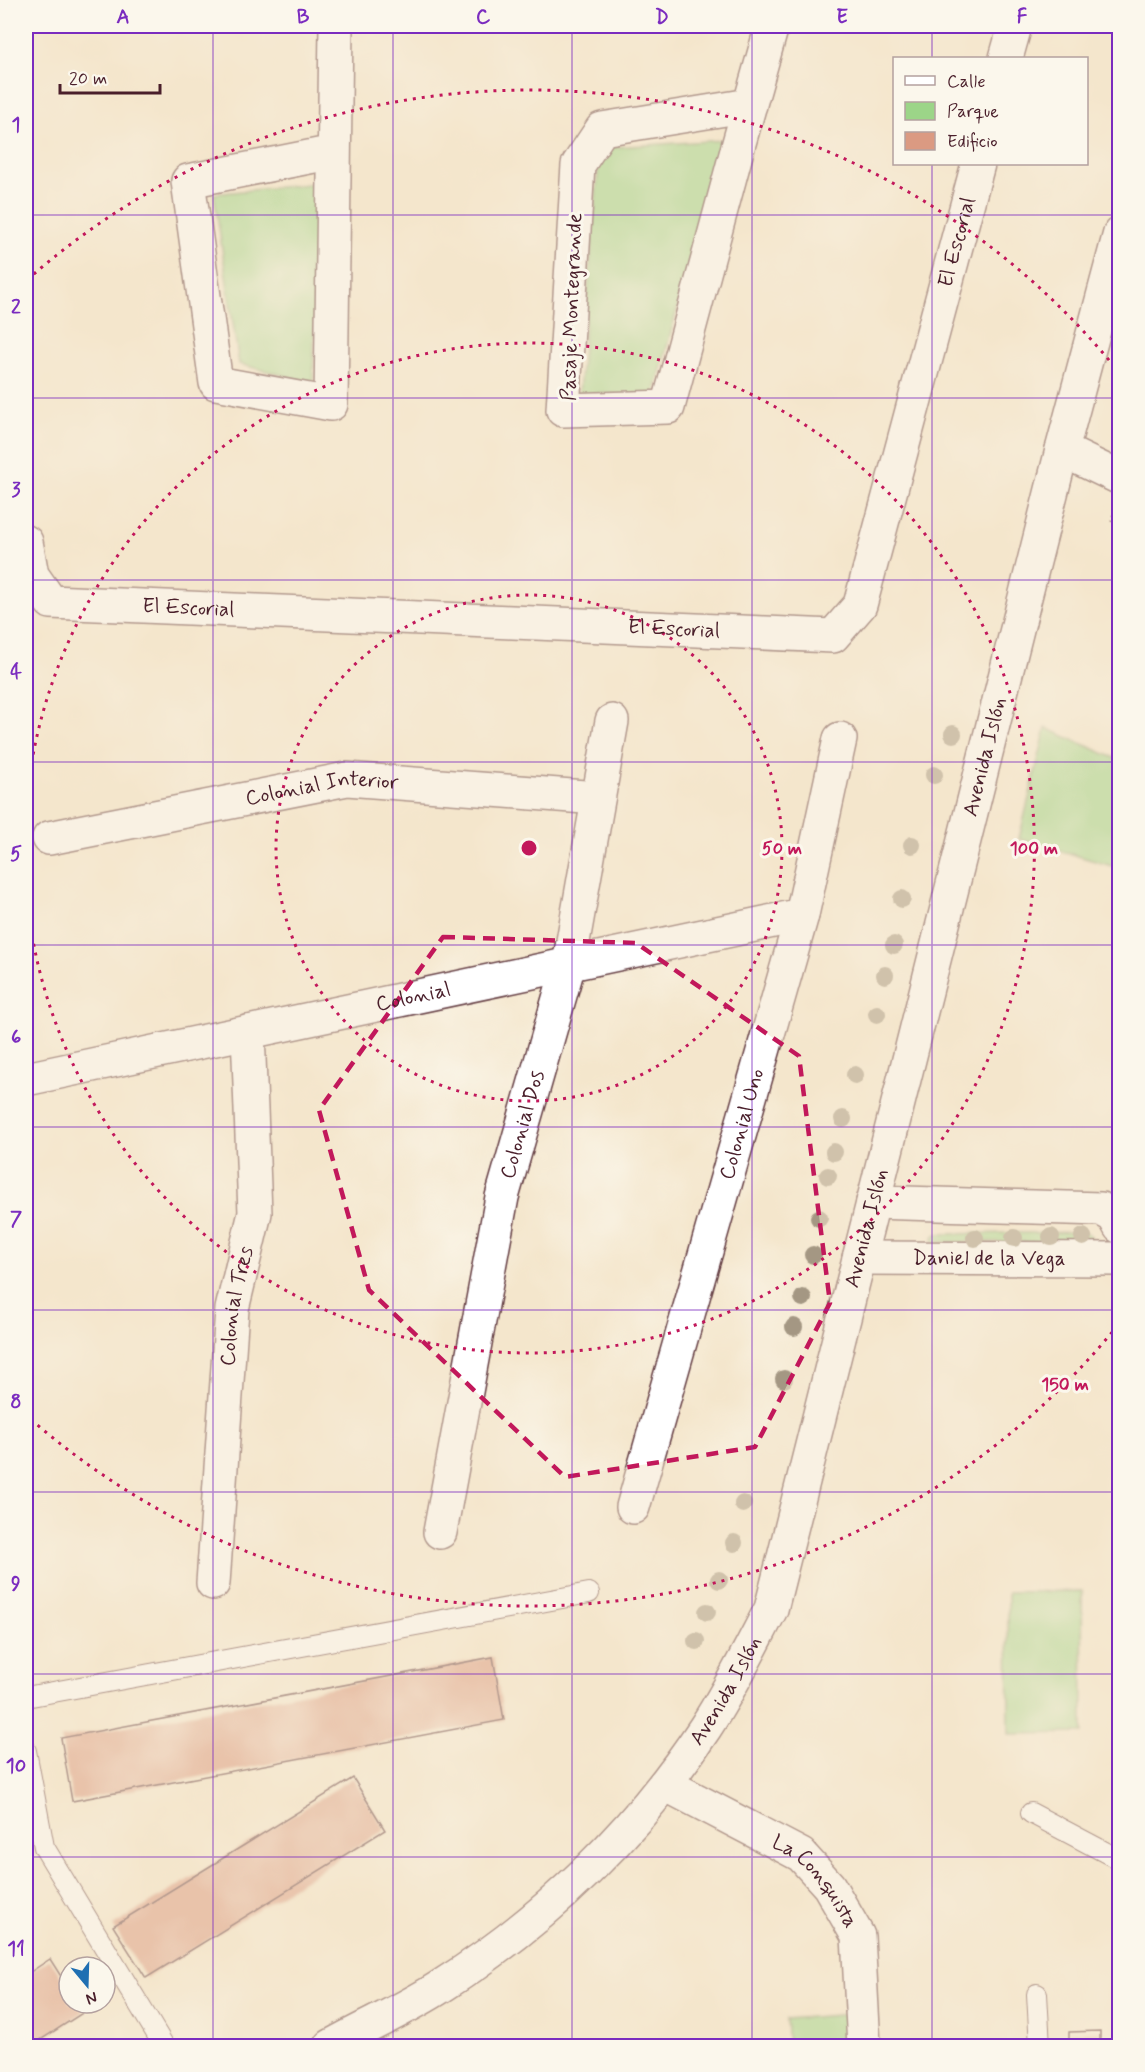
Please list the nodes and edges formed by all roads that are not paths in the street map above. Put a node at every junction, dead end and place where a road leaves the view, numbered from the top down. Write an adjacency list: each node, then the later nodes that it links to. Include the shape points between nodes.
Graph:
1 (336, 26): 6 (street)
2 (772, 26): 5 (street, Pasaje Montegrande)
3 (1015, 26): 4 (street)
4 (1006, 57)
5 (750, 105): 5 (street, Pasaje Montegrande, via 602,129 578,165 563,410 668,407)
6 (334, 152): 6 (street, via 188,181 216,383 332,404)
7 (978, 165): 11 (street, El Escorial, via 860,605 833,636 51,602 32,575)
8 (1119, 233): 9 (street, Avenida Islón)
9 (1062, 450): 10 (street); 20 (street, Avenida Islón)
10 (1119, 478)
11 (26, 542)
12 (612, 721): 14 (street, Colonial Dos)
13 (840, 739): 16 (street, Colonial Uno)
14 (598, 798): 15 (street, Colonial Interior, via 347,779); 17 (street, Colonial Dos)
15 (49, 838)
16 (802, 915): 17 (street, Colonial); 24 (street, Colonial Uno)
17 (569, 964): 18 (street, Colonial); 25 (street, Colonial Dos, via 502,1197)
18 (248, 1032): 19 (street, Colonial); 26 (street, Colonial Tres, via 255,1213 232,1309)
19 (26, 1079)
20 (873, 1202): 21 (street, via 1101,1209 1114,1216); 22 (street, Avenida Islón)
21 (1119, 1227)
22 (859, 1258): 23 (street, Daniel de la Vega); 30 (street, Avenida Islón, via 771,1609 711,1719)
23 (1119, 1258)
24 (633, 1507)
25 (440, 1532)
26 (213, 1583)
27 (589, 1593): 28 (lane)
28 (26, 1697)
29 (26, 1751): 34 (lane, via 45,1847)
30 (665, 1784): 35 (street, Avenida Islón, via 585,1874 492,1952 390,2017); 36 (street, La Conquista, via 801,1855 829,1886 858,1936)
31 (1031, 1814): 32 (lane)
32 (1119, 1860)
33 (1037, 1994): 37 (lane)
34 (164, 2046)
35 (332, 2046)
36 (864, 2046)
37 (1040, 2046)

